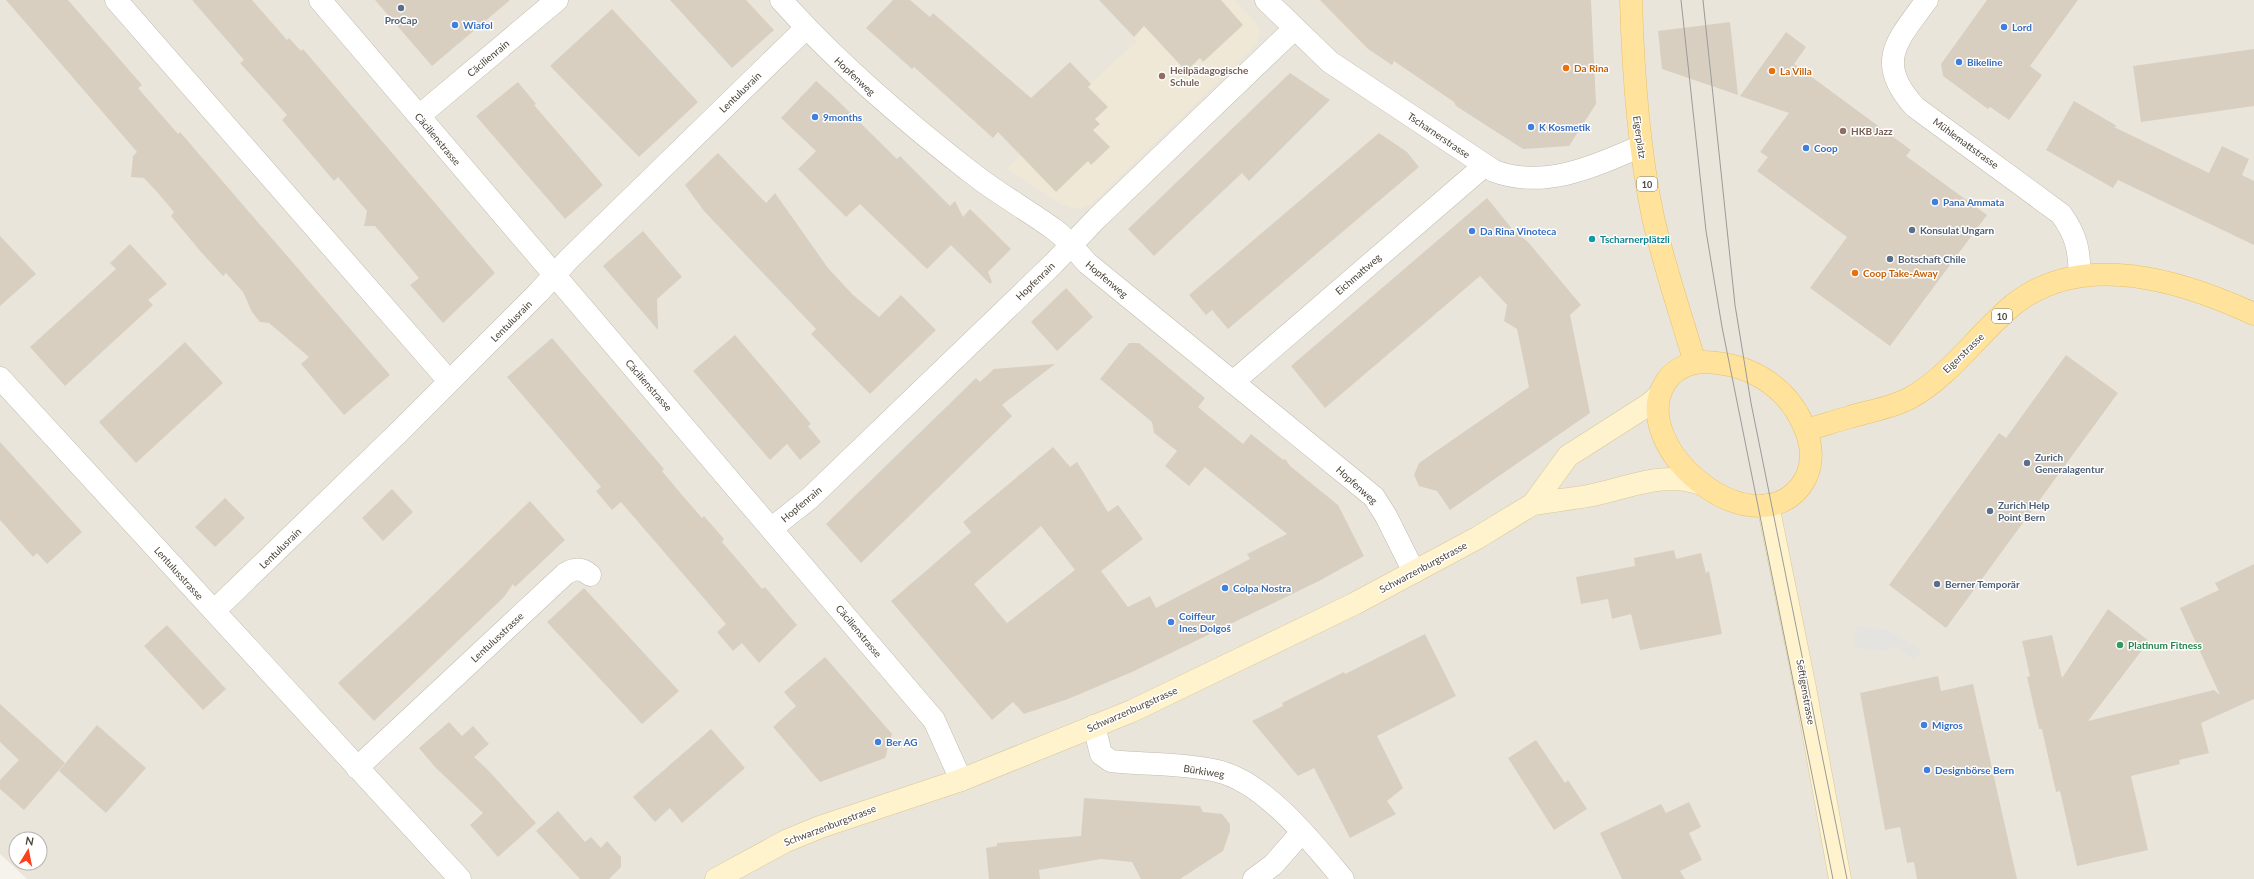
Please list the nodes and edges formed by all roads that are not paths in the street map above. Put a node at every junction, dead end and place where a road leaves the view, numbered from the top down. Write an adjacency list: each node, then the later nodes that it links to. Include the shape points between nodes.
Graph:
1 (116, 0): 19 (street)
2 (320, 0): 10 (street, Cäcilienstrasse)
3 (557, 0): 10 (street, Cäcilienrain)
4 (781, 0): 8 (street, Hopfenweg)
5 (1266, 0): 9 (street, Tscharnerstrasse)
6 (1631, 0): 11 (main road, Eigerplatz / 10, via 1635,93)
7 (1927, 0): 14 (street, Mühlemattstrasse, via 1900,37 1894,53 1894,74 1902,92 1916,107 2060,214 2071,228 2079,247)
8 (806, 28): 13 (street, Hopfenweg, via 910,125 981,180 1056,231); 15 (street, Lentulusrain)
9 (1294, 29): 12 (street, Tscharnerstrasse, via 1330,62); 13 (street, Hopfenrain)
10 (419, 116): 15 (street, Cäcilienstrasse)
11 (1641, 146): 12 (street, Tscharnerstrasse, via 1571,174 1549,178 1505,175); 17 (main road, Eigerplatz / 10, via 1653,216)
12 (1484, 166): 20 (street, Eichmattweg)
13 (1070, 245): 20 (street, Hopfenweg, via 1087,263); 26 (street, Hopfenrain, via 810,498)
14 (2080, 276): 16 (main road, Eigerstrasse / 10, via 2108,275 2169,282 2197,290); 22 (main road, Eigerstrasse / 10, via 2040,288 2014,305 1937,379 1910,398)
15 (554, 277): 19 (street, Lentulusrain); 26 (street, Cäcilienstrasse)
16 (2254, 314)
17 (1695, 363): 21 (main road, via 1680,368 1671,375); 22 (main road, via 1714,362 1735,366 1766,380 1794,406)
18 (0, 378): 29 (street, Lentulusstrasse)
19 (449, 381): 29 (street, Lentulusrain)
20 (1233, 382): 27 (street, Hopfenweg, via 1374,497)
21 (1659, 395): 23 (main road, via 1658,417 1670,449 1689,475); 24 (main road, Schwarzenburgstrasse, via 1651,403 1568,456)
22 (1806, 430): 25 (main road, via 1812,455 1804,480 1790,496)
23 (1701, 484): 24 (main road, Schwarzenburgstrasse, via 1689,479 1667,478 1588,496); 25 (main road, via 1737,502)
24 (1533, 504): 27 (main road, Schwarzenburgstrasse)
25 (1768, 505): 38 (main road, Seftigenstrasse, via 1806,688)
26 (772, 528): 32 (street, Cäcilienstrasse, via 934,720)
27 (1414, 572): 30 (main road, Schwarzenburgstrasse, via 1171,693)
28 (590, 575): 31 (street, Lentulusstrasse, via 582,570 573,570 565,574)
29 (214, 611): 31 (street, Lentulusstrasse)
30 (1094, 726): 32 (main road, Schwarzenburgstrasse); 33 (street, Bürkiweg, via 1101,754 1111,761 1219,771 1237,778 1265,795)
31 (357, 768): 34 (street, Lentulusstrasse)
32 (961, 780): 35 (main road, Schwarzenburgstrasse, via 820,827 786,841)
33 (1301, 832): 36 (street, via 1273,864); 37 (street, Bürkiweg)
34 (460, 879)
35 (716, 879)
36 (1254, 879)
37 (1343, 879)
38 (1840, 879)

